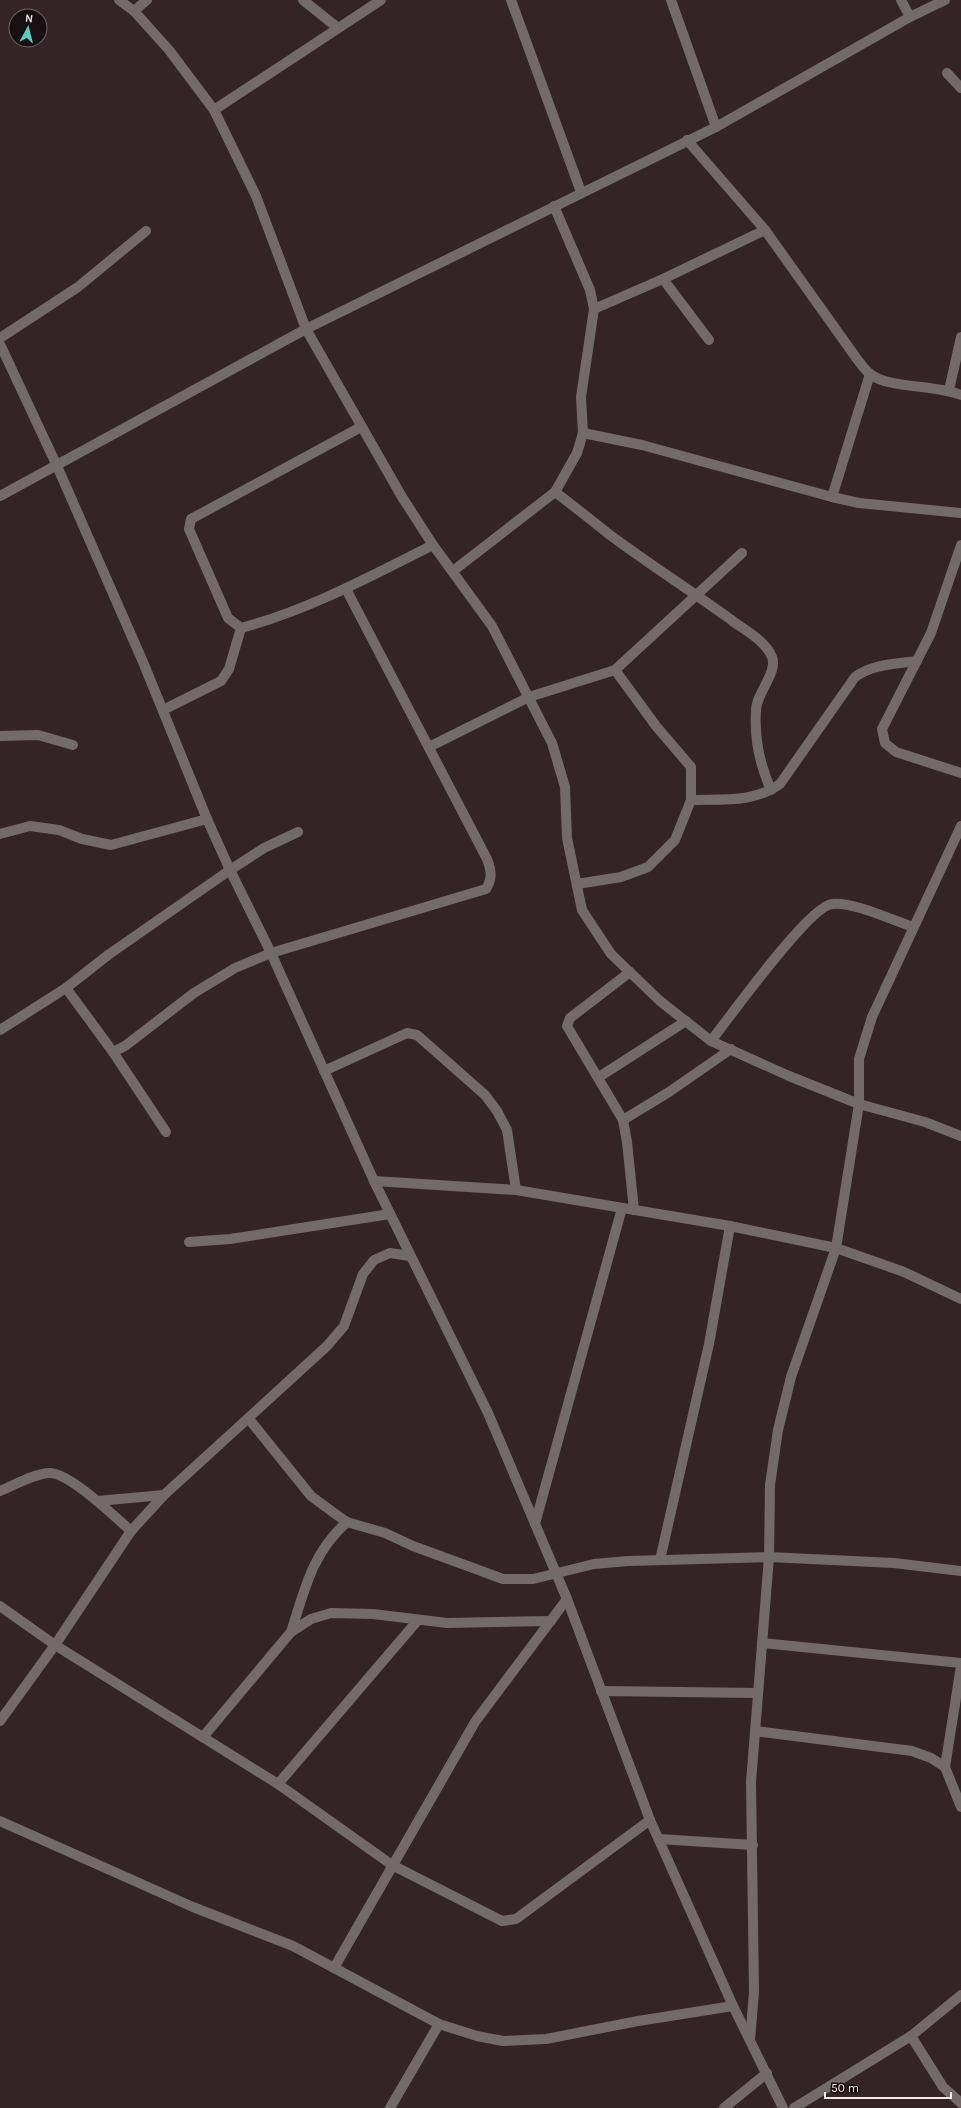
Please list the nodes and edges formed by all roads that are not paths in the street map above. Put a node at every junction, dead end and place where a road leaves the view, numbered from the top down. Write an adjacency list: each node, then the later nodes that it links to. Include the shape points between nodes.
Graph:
1 (119, 0): 9 (street)
2 (147, 0): 9 (street)
3 (303, 0): 11 (street)
4 (381, 0): 11 (street)
5 (511, 0): 17 (street)
6 (671, 0): 15 (street)
7 (901, 0): 10 (street)
8 (945, 0): 10 (street)
9 (134, 11): 14 (street, via 169,50)
10 (910, 17): 15 (street)
11 (338, 28): 14 (street)
12 (947, 73): 13 (street)
13 (961, 88)
14 (214, 110): 23 (street, via 256,196)
15 (716, 127): 16 (street)
16 (687, 140): 17 (street); 19 (street)
17 (581, 192): 18 (street)
18 (554, 206): 22 (street, via 590,290); 23 (street)
19 (765, 230): 21 (street); 28 (street)
20 (146, 231): 25 (street, via 78,287)
21 (663, 279): 22 (street); 26 (street)
22 (594, 309): 32 (street, via 581,397)
23 (306, 328): 31 (street); 33 (street)
24 (961, 337): 29 (street)
25 (0, 338)
26 (709, 340)
27 (0, 344): 33 (street)
28 (870, 374): 29 (street, via 882,380); 36 (street)
29 (948, 390): 30 (street)
30 (961, 395)
31 (361, 428): 38 (street); 44 (street, via 191,520 189,529 228,618)
32 (583, 433): 34 (street, via 577,452); 36 (street, via 642,445)
33 (57, 466): 35 (street); 48 (street)
34 (556, 492): 41 (street); 43 (street, via 611,535)
35 (0, 496)
36 (832, 497): 37 (street, via 859,503)
37 (961, 513)
38 (433, 545): 41 (street); 42 (street)
39 (961, 545): 45 (street, via 931,633)
40 (742, 553): 43 (street)
41 (453, 572): 47 (street, via 492,626)
42 (346, 589): 44 (street); 51 (street)
43 (697, 595): 46 (street); 53 (street, via 764,644 772,658 771,674 761,690 756,710 758,749)
44 (241, 628): 48 (street, via 229,669 221,681)
45 (917, 661): 52 (street, via 882,729 885,743 896,752); 53 (street, via 863,670 855,677 780,784)
46 (615, 670): 47 (street); 54 (street, via 690,767)
47 (529, 697): 51 (street); 60 (street, via 552,743 565,787 567,838)
48 (163, 710): 55 (street)
49 (0, 736): 50 (street, via 38,735)
50 (73, 745)
51 (429, 747): 62 (street, via 487,859 491,871 486,889)
52 (961, 773)
53 (771, 790): 54 (street, via 759,796)
54 (691, 800): 60 (street, via 675,840 648,867 621,877)
55 (207, 819): 58 (street, via 111,845 82,839 59,830 30,826); 59 (street)
56 (961, 826): 61 (street)
57 (298, 832): 59 (street, via 264,848)
58 (0, 834)
59 (230, 870): 62 (street); 64 (street, via 108,955)
60 (577, 884): 63 (street, via 582,910 611,954)
61 (914, 927): 67 (street, via 844,903 829,904 814,915 781,949); 72 (street, via 872,1017 859,1058)
62 (270, 953): 69 (street, via 235,968 194,993 125,1046); 70 (street)
63 (630, 972): 65 (street, via 660,1001); 71 (street, via 568,1021 567,1026)
64 (66, 988): 66 (street); 69 (street)
65 (686, 1021): 67 (street); 71 (street)
66 (0, 1030)
67 (711, 1041): 68 (street)
68 (731, 1050): 72 (street); 73 (street)
69 (113, 1052): 74 (street)
70 (324, 1071): 76 (street); 77 (street, via 407,1033 417,1035 485,1095 497,1111 507,1130)
71 (599, 1077): 73 (street)
72 (859, 1104): 75 (street, via 926,1122); 83 (street)
73 (623, 1120): 79 (street)
74 (166, 1132)
75 (961, 1136)
76 (374, 1181): 77 (street); 80 (street)
77 (516, 1190): 78 (street)
78 (622, 1208): 79 (street); 91 (street)
79 (634, 1210): 81 (street)
80 (390, 1214): 82 (street, via 230,1239); 84 (street)
81 (730, 1226): 83 (street); 94 (street, via 709,1344)
82 (189, 1242)
83 (836, 1248): 85 (street, via 904,1272); 93 (street, via 791,1377 778,1430 770,1485)
84 (410, 1256): 86 (street, via 390,1253 374,1260 363,1274 344,1326 328,1346); 91 (street, via 488,1413)
85 (961, 1299)
86 (249, 1419): 88 (street); 90 (street, via 311,1496)
87 (0, 1491): 89 (street, via 50,1473 66,1478)
88 (164, 1495): 89 (street); 92 (street)
89 (97, 1501): 92 (street)
90 (347, 1522): 96 (street, via 385,1533 503,1579 533,1579); 101 (street, via 322,1550 313,1567)
91 (535, 1524): 96 (street)
92 (131, 1531): 103 (street)
93 (769, 1557): 94 (street); 95 (street, via 894,1563); 102 (street)
94 (660, 1560): 96 (street, via 594,1564)
95 (961, 1570)
96 (555, 1574): 97 (street)
97 (567, 1600): 100 (street); 106 (street)
98 (0, 1606): 103 (street)
99 (418, 1620): 100 (street, via 454,1623); 101 (street, via 372,1614 332,1613 311,1619); 112 (street)
100 (551, 1621): 118 (street, via 475,1722)
101 (291, 1632): 110 (street)
102 (762, 1643): 104 (street); 107 (street)
103 (55, 1645): 108 (street); 110 (street)
104 (961, 1663)
105 (961, 1666): 111 (street)
106 (601, 1691): 107 (street); 114 (street)
107 (758, 1693): 109 (street)
108 (0, 1721)
109 (756, 1730): 111 (street, via 912,1751); 117 (street, via 751,1782)
110 (203, 1737): 112 (street)
111 (945, 1767): 113 (street)
112 (278, 1784): 118 (street)
113 (961, 1807)
114 (650, 1820): 116 (street); 118 (street, via 516,1920 502,1921)
115 (0, 1821): 119 (street, via 192,1907 293,1946)
116 (659, 1840): 117 (street); 121 (street)
117 (752, 1845): 124 (street, via 754,1992)
118 (392, 1865): 119 (street)
119 (334, 1968): 122 (street)
120 (961, 1995): 123 (street)
121 (733, 2006): 122 (street, via 526,2041 503,2041 477,2036); 124 (street)
122 (439, 2024): 127 (street)
123 (911, 2036): 126 (street, via 943,2087); 130 (street)
124 (750, 2042): 125 (street)
125 (767, 2074): 128 (street); 129 (street)
126 (961, 2103)
127 (390, 2108)
128 (724, 2108)
129 (783, 2108)
130 (794, 2108)

